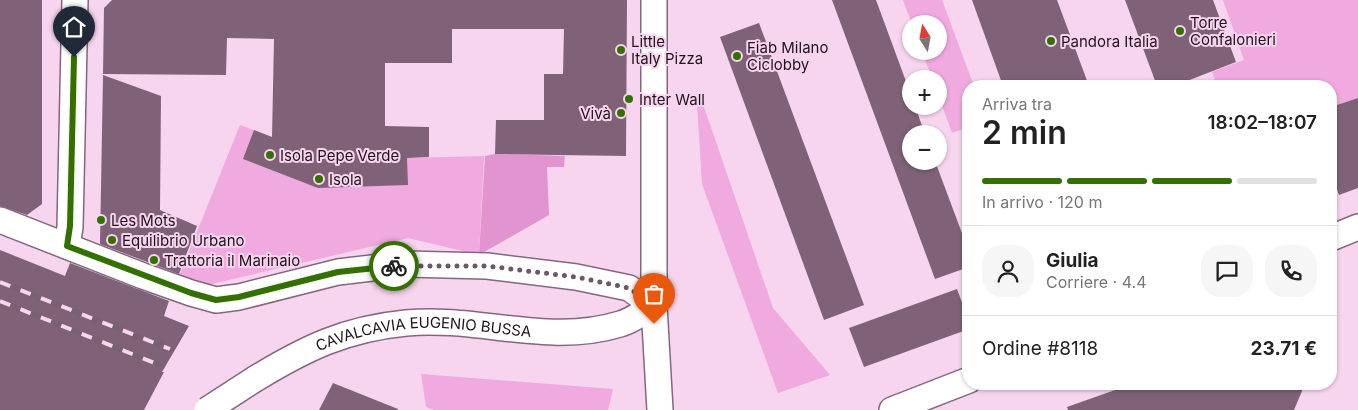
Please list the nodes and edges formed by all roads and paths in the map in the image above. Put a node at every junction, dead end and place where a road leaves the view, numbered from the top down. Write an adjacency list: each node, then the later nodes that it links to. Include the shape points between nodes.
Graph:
1 (75, 0): 6 (street)
2 (654, 0): 7 (street)
3 (0, 220): 6 (street)
4 (1358, 227): 5 (street)
5 (1337, 236)
6 (67, 246): 7 (street, via 216,300 338,272 414,264 487,266 576,277 629,288)
7 (654, 306): 9 (street, CAVALCAVIA EUGENIO BUSSA, bridge, via 622,324 576,332 533,332 455,323 407,322 369,328 323,341 287,359); 10 (street)
8 (962, 383): 11 (street)
9 (207, 410)
10 (660, 410)
11 (892, 410)

